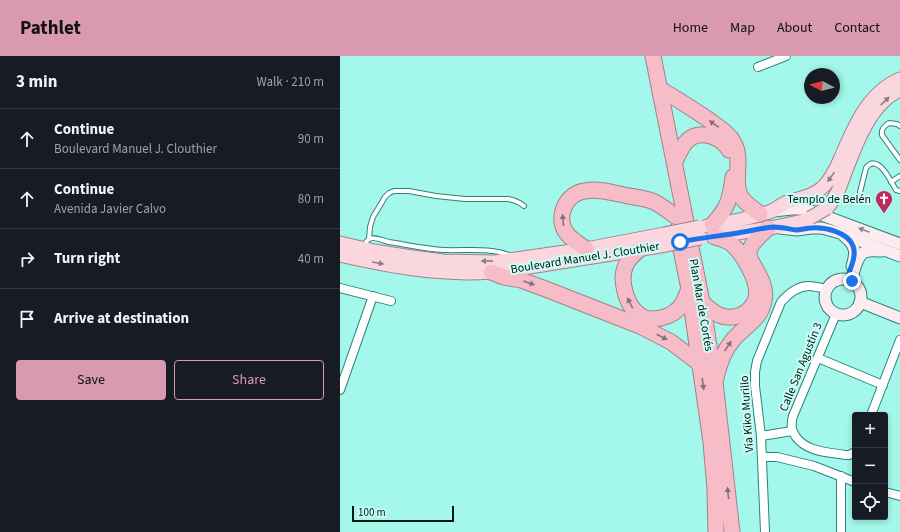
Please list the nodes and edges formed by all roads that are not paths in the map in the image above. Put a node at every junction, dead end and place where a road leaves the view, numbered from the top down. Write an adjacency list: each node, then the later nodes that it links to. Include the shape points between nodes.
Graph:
1 (644, 56): 16 (highway, Plan Mar de Cortés)
2 (653, 56): 6 (highway, Plan Mar de Cortés)
3 (786, 56): 4 (street)
4 (758, 67)
5 (900, 87): 15 (main road, Boulevard Manuel J. Clouthier, one-way to 15, via 892,83 871,101 858,122 836,170 823,187 809,197 787,202); 17 (main road, Boulevard Manuel J. Clouthier, one-way to 5, bridge, via 810,218 833,202 867,124 876,109)
6 (660, 88): 9 (highway, Plan Mar de Cortés); 15 (highway, one-way to 6, via 740,196 737,148 732,139 704,116)
7 (900, 126): 8 (lane, via 889,123 884,126 882,132)
8 (900, 160)
9 (675, 161): 18 (highway, via 689,139 704,135 720,140 732,154 734,167 727,207); 36 (highway, Plan Mar de Cortés)
10 (900, 176): 11 (lane)
11 (891, 182): 12 (lane, via 896,190); 13 (lane, via 883,169 872,163 866,168)
12 (900, 191)
13 (860, 192)
14 (524, 206): 22 (lane, via 508,199 465,199 394,191 385,197 373,216)
15 (765, 213): 18 (main road, Boulevard Manuel J. Clouthier, via 728,223); 23 (street, one-way to 15, via 806,209 792,208)
16 (675, 216): 24 (highway, one-way to 16, via 570,237 561,219 566,202 580,192 602,191 650,200); 32 (highway, Plan Mar de Cortés)
17 (772, 228): 18 (main road, Boulevard Manuel J. Clouthier); 19 (street, via 822,228); 43 (highway, one-way to 17, via 726,350 760,314 765,290 751,260 750,251 755,241)
18 (707, 232): 20 (main road, Boulevard Manuel J. Clouthier, bridge); 36 (highway, via 729,242 744,260 754,280 756,298 744,314 735,317 718,315)
19 (840, 232): 26 (street); 30 (street, via 853,244 855,252)
20 (665, 240): 24 (main road, Boulevard Manuel J. Clouthier); 25 (main road, Boulevard Manuel J. Clouthier)
21 (340, 243): 22 (main road, Boulevard Manuel J. Clouthier)
22 (366, 243): 24 (main road, Boulevard Manuel J. Clouthier, via 412,257 443,261 495,262)
23 (900, 244)
24 (586, 249)
25 (640, 250): 29 (main road, Boulevard Manuel J. Clouthier); 32 (highway, one-way to 25, via 683,303 676,312 666,317 647,319 636,313 625,292 623,276 627,263)
26 (886, 251): 28 (street); 30 (street, via 863,254)
27 (340, 255): 29 (main road, Boulevard Manuel J. Clouthier, one-way to 29, via 437,272)
28 (900, 256)
29 (491, 272): 42 (highway, one-way to 42, via 521,280 640,326 671,342)
30 (850, 280): 33 (street, via 842,278 832,281); 37 (street, via 860,290)
31 (340, 288): 34 (street)
32 (688, 289): 42 (highway, Plan Mar de Cortés)
33 (826, 289): 38 (street, via 825,301); 48 (street, Vía Kiko Murillo, via 803,287 794,290 781,302 754,372)
34 (373, 296): 35 (street); 45 (street)
35 (391, 301)
36 (702, 302): 43 (highway, Plan Mar de Cortés)
37 (860, 302): 38 (street, via 853,312); 39 (street)
38 (836, 314): 41 (street, Calle San Agustín 3)
39 (900, 318)
40 (900, 340): 44 (street)
41 (818, 358): 44 (street); 47 (street, Calle San Agustín 3, via 793,416)
42 (700, 364): 55 (highway, Plan Mar de Cortés, one-way to 55, via 715,489)
43 (715, 382): 56 (highway, Plan Mar de Cortés, one-way to 43)
44 (883, 385): 46 (street)
45 (340, 390)
46 (872, 412)
47 (792, 431): 48 (street); 49 (street, via 805,445 816,450 845,455)
48 (761, 436): 50 (street, Vía Kiko Murillo)
49 (852, 454)
50 (762, 457): 51 (street, via 778,457); 57 (street, Vía Kiko Murillo)
51 (841, 476): 52 (street); 58 (street)
52 (852, 481)
53 (888, 493): 54 (street)
54 (900, 496)
55 (716, 532)
56 (732, 532)
57 (765, 532)
58 (841, 532)

